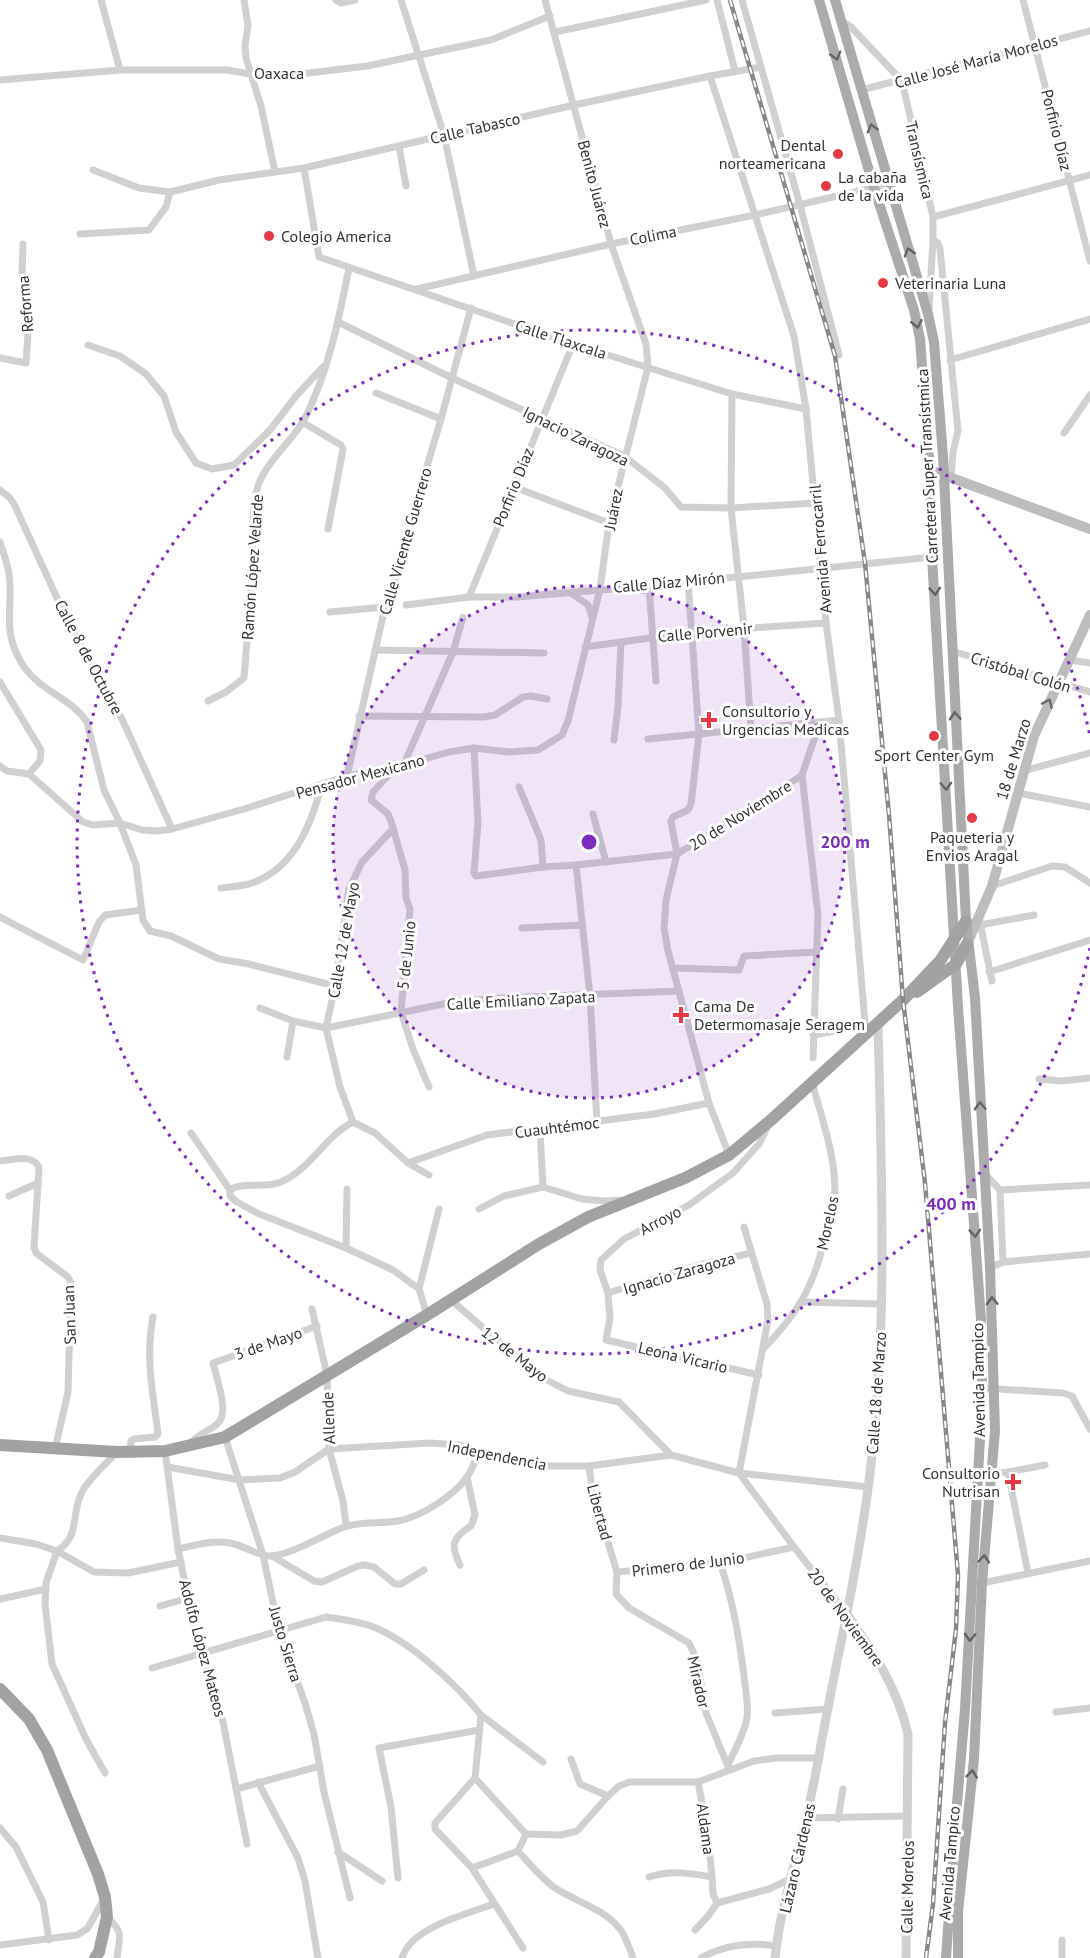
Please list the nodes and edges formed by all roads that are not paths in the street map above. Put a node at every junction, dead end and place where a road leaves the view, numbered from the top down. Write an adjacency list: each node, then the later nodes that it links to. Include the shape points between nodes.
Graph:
1 (101, 0): 21 (street)
2 (244, 0): 23 (street)
3 (336, 0): 4 (street)
4 (355, 0)
5 (401, 0): 19 (street)
6 (545, 0): 14 (street, Benito Juárez)
7 (706, 0): 13 (street)
8 (717, 0): 22 (street)
9 (742, 0): 20 (street)
10 (819, 0): 38 (main road, Carretera Super Transístmica, one-way to 38)
11 (835, 0): 15 (main road, Carretera Super Transístmica)
12 (1023, 0): 18 (street, Porfirio Díaz)
13 (681, 2): 17 (street)
14 (550, 16): 17 (street, Benito Juárez); 19 (street, Oaxaca, via 491,40)
15 (840, 20): 26 (street); 27 (main road, Carretera Super Transístmica)
16 (1090, 31): 18 (street, Calle José María Morelos)
17 (555, 32): 28 (street, Benito Juárez)
18 (1036, 45): 26 (street, Calle José María Morelos); 35 (street, Porfirio Díaz)
19 (420, 55): 23 (street, Oaxaca, via 309,73); 29 (street)
20 (761, 68): 22 (street, Calle Tabasco); 40 (street)
21 (120, 70): 23 (street, Oaxaca, via 226,70); 25 (street, Oaxaca)
22 (735, 71): 24 (street, Calle Tabasco)
23 (250, 74): 33 (street)
24 (710, 76): 28 (street, Calle Tabasco); 41 (street, Avenida Ferrocarril)
25 (0, 80)
26 (902, 81): 27 (street, Calle José María Morelos); 42 (street, Transísmica)
27 (861, 90): 36 (main road, Carretera Super Transístmica, one-way to 27)
28 (574, 105): 29 (street, Calle Tabasco); 46 (street, Benito Juárez)
29 (444, 135): 30 (street, Calle Tabasco); 49 (street)
30 (399, 146): 31 (street, Calle Tabasco); 37 (street)
31 (304, 168): 33 (street, Calle Tabasco); 48 (street, Calle Tlaxcala, via 319,257)
32 (93, 170): 39 (street, via 139,188)
33 (275, 172): 39 (street, Calle Tabasco)
34 (1090, 175): 35 (street)
35 (1070, 180): 42 (street); 47 (street, Porfirio Díaz)
36 (889, 184): 38 (street, Colima); 52 (main road, Carretera Super Transístmica, one-way to 36)
37 (406, 186)
38 (874, 188): 40 (street, Colima); 72 (main road, Carretera Super Transístmica, one-way to 72, via 920,339)
39 (170, 192): 43 (street, via 149,230)
40 (800, 205): 41 (street, Colima); 57 (street)
41 (755, 215): 46 (street, Colima); 66 (street, Avenida Ferrocarril, via 794,336)
42 (933, 217): 44 (street, Transísmica)
43 (80, 234)
44 (933, 240): 52 (street, Transísmica); 59 (street, Transísmica, via 940,249)
45 (23, 244): 58 (street, Reforma, via 22,273 30,318 26,363)
46 (611, 244): 49 (street, Colima); 61 (street, Benito Juárez, via 646,344)
47 (1090, 261)
48 (349, 268): 50 (street, Calle Tlaxcala); 54 (street, Ramón López Velarde)
49 (474, 276): 50 (street, Colima)
50 (417, 289): 51 (street, Calle Tlaxcala)
51 (471, 308): 55 (street, Calle Tlaxcala); 62 (street, Calle Vicente Guerrero)
52 (928, 314): 73 (main road, Carretera Super Transístmica)
53 (1090, 319): 59 (street)
54 (338, 322): 60 (street, Ramón López Velarde); 62 (street, Ignacio Zaragoza)
55 (573, 344): 61 (street, Calle Tlaxcala); 67 (street, Porfirio Díaz)
56 (88, 345): 60 (street, Ramón López Velarde, via 120,356 146,374 164,396 176,432 196,463 212,469 234,465 270,430)
57 (839, 355)
58 (0, 358)
59 (950, 360): 73 (street, Transísmica, via 958,431)
60 (325, 365): 69 (street, Ramón López Velarde)
61 (648, 366): 64 (street, Calle Tlaxcala); 71 (street, Juárez)
62 (452, 378): 67 (street, Ignacio Zaragoza); 68 (street, Calle Vicente Guerrero)
63 (376, 393): 68 (street)
64 (732, 394): 66 (street, Calle Tlaxcala); 77 (street)
65 (1090, 395): 70 (street)
66 (806, 409): 76 (street, Avenida Ferrocarril)
67 (541, 418): 71 (street, Ignacio Zaragoza); 74 (street, Porfirio Díaz)
68 (441, 419): 91 (street, Calle Vicente Guerrero)
69 (302, 422): 79 (street, via 343,449); 115 (street, Ramón López Velarde, via 259,484 243,678)
70 (1064, 433)
71 (624, 456): 77 (street, Ignacio Zaragoza, via 665,488 681,507); 78 (street, Juárez)
72 (930, 470): 73 (main road); 82 (main road, Carretera Super Transístmica)
73 (947, 476): 80 (main road); 103 (main road, Carretera Super Transístmica)
74 (514, 488): 78 (street); 89 (street, Porfirio Díaz)
75 (0, 490): 139 (street, Calle 8 de Octubre, via 15,506 68,622 122,719)
76 (816, 503): 77 (street, Ignacio Zaragoza); 83 (street, Avenida Ferrocarril)
77 (731, 508): 84 (street)
78 (609, 523): 87 (street, Juárez)
79 (328, 529)
80 (1090, 529)
81 (0, 542): 138 (street, via 9,575 9,633 14,649 25,669 87,722 104,790)
82 (932, 557): 83 (street, Calle Díaz Mirón); 112 (main road, Carretera Super Transístmica, one-way to 112)
83 (821, 568): 84 (street, Calle Díaz Mirón); 96 (street, Avenida Ferrocarril)
84 (738, 576): 85 (street, Calle Díaz Mirón); 97 (street)
85 (688, 581): 86 (street, Calle Díaz Mirón); 98 (street, 20 de Noviembre)
86 (649, 586): 87 (street, Calle Díaz Mirón); 99 (street)
87 (600, 589): 88 (street, Calle Díaz Mirón); 95 (street, Juárez)
88 (571, 592): 89 (street, Calle Díaz Mirón); 95 (street, via 588,605)
89 (469, 597): 90 (street, Calle Díaz Mirón)
90 (406, 605)
91 (385, 607): 92 (street); 102 (street, Calle Vicente Guerrero)
92 (330, 612)
93 (1090, 615): 106 (main road, 18 de Marzo)
94 (463, 617): 104 (street)
95 (592, 617): 101 (street, Juárez)
96 (826, 623): 97 (street, Calle Porvenir); 118 (street, Avenida Ferrocarril)
97 (744, 628): 98 (street, Calle Porvenir); 120 (street)
98 (693, 632): 99 (street, Calle Porvenir); 121 (street, 20 de Noviembre)
99 (653, 637): 100 (street, Calle Porvenir); 108 (street)
100 (621, 642): 101 (street, Calle Porvenir); 124 (street)
101 (585, 647): 122 (street, Juárez)
102 (375, 650): 104 (street); 116 (street, Calle Vicente Guerrero)
103 (952, 651): 110 (street, Cristóbal Colón); 113 (main road, Carretera Super Transístmica)
104 (453, 652): 105 (street); 117 (street)
105 (544, 653)
106 (1069, 660): 107 (street); 110 (main road, 18 de Marzo)
107 (1090, 663)
108 (656, 681)
109 (0, 682): 130 (street, via 41,750 40,761)
110 (1057, 683): 111 (street, Cristóbal Colón); 129 (main road, 18 de Marzo, one-way to 110)
111 (1090, 692)
112 (941, 694): 113 (main road); 155 (main road, Carretera Super Transístmica, one-way to 155)
113 (954, 694): 151 (main road, Carretera Super Transístmica, one-way to 113)
114 (547, 699): 117 (street, via 523,698 495,715 484,717)
115 (208, 701)
116 (359, 716): 117 (street); 132 (street, Calle Vicente Guerrero)
117 (425, 716): 127 (street)
118 (839, 720): 119 (street); 171 (street, Avenida Ferrocarril)
119 (820, 722): 120 (street); 131 (street)
120 (751, 728): 121 (street)
121 (699, 734): 123 (street); 141 (street, 20 de Noviembre, via 691,804 671,821)
122 (562, 735): 125 (street, Pensador Mexicano, via 538,750)
123 (648, 739)
124 (614, 740)
125 (474, 748): 127 (street, Pensador Mexicano); 144 (street, 20 de Noviembre, via 478,822 474,873 476,876)
126 (1090, 753): 129 (street)
127 (400, 765): 132 (street, Pensador Mexicano); 140 (street, 5 de Junio, via 371,796 388,814)
128 (0, 766): 130 (street)
129 (1023, 771): 135 (main road, 18 de Marzo)
130 (28, 774): 138 (street, via 83,822)
131 (802, 775): 141 (street, 20 de Noviembre); 158 (street, via 818,915)
132 (347, 776): 133 (street, Pensador Mexicano)
133 (322, 784): 139 (street, Pensador Mexicano); 147 (street, via 314,816 301,842 280,867 249,884)
134 (519, 787): 144 (street, via 541,840)
135 (1018, 794): 136 (street); 146 (main road, 18 de Marzo)
136 (1090, 807)
137 (593, 814): 142 (street)
138 (120, 823): 139 (street, Pensador Mexicano, via 142,830); 148 (street, via 139,876)
139 (172, 829)
140 (393, 829): 163 (street, Calle 12 de Mayo, via 362,862 349,889); 168 (street, 5 de Junio, via 405,870 410,915)
141 (677, 854): 142 (street, 20 de Noviembre); 160 (street, 20 de Noviembre, via 664,928)
142 (606, 862): 143 (street, 20 de Noviembre)
143 (576, 865): 144 (street, 20 de Noviembre); 153 (street)
144 (543, 867)
145 (1090, 883): 146 (street, via 1065,867 1052,866)
146 (992, 886): 152 (main road, 18 de Marzo)
147 (221, 888)
148 (142, 910): 150 (street, via 105,915 83,960); 163 (street, via 150,931 171,936 219,959)
149 (1034, 915): 152 (street)
150 (0, 917)
151 (966, 921): 152 (main road); 155 (highway); 157 (main road, Carretera Super Transístmica)
152 (980, 921): 157 (main road, 18 de Marzo); 161 (street)
153 (582, 926): 154 (street); 165 (street)
154 (522, 928)
155 (956, 936): 159 (main road, Carretera Super Transístmica); 166 (highway, via 940,961)
156 (1090, 940): 161 (street)
157 (967, 944): 159 (highway); 188 (main road, Avenida Tampico, one-way to 157, via 975,998)
158 (816, 952): 160 (street, via 744,956 739,970); 172 (street)
159 (956, 964): 166 (highway); 219 (main road, Avenida Tampico, one-way to 219, via 981,1318)
160 (673, 968): 164 (street, 20 de Noviembre)
161 (989, 972): 162 (street)
162 (992, 981)
163 (335, 986): 170 (street, Calle 12 de Mayo)
164 (679, 991): 165 (street, Calle Emiliano Zapata); 179 (street, 20 de Noviembre)
165 (590, 996): 168 (street, Calle Emiliano Zapata, via 484,999); 182 (street)
166 (903, 1000): 171 (highway)
167 (260, 1008): 169 (street, Calle Emiliano Zapata)
168 (401, 1012): 170 (street, Calle Emiliano Zapata); 178 (street, 5 de Junio)
169 (293, 1021): 170 (street, Calle Emiliano Zapata); 173 (street)
170 (326, 1028): 181 (street, via 340,1088)
171 (870, 1028): 172 (street); 177 (highway); 210 (street, Calle 18 de Marzo, via 881,1134)
172 (813, 1035): 174 (street)
173 (287, 1057)
174 (813, 1058)
175 (1039, 1078): 176 (street)
176 (1090, 1078)
177 (812, 1083): 180 (highway); 209 (street, Morelos, via 831,1155 835,1188 816,1272)
178 (429, 1087)
179 (709, 1103): 182 (street, Cuauhtémoc); 185 (street, 20 de Noviembre)
180 (771, 1120): 185 (highway); 207 (street, Arroyo, via 759,1144 733,1173 689,1205 624,1239 601,1260 600,1270)
181 (353, 1122): 187 (street, via 375,1133); 194 (street, via 344,1126 307,1165 281,1182 264,1187 236,1186)
182 (597, 1122): 183 (street, Cuauhtémoc)
183 (540, 1130): 187 (street, Cuauhtémoc, via 487,1136); 192 (street)
184 (191, 1133): 194 (street)
185 (729, 1155): 197 (highway, via 685,1178)
186 (0, 1161): 190 (street, San Juan, via 29,1158 36,1162)
187 (408, 1162): 189 (street)
188 (984, 1172): 195 (street); 205 (main road, Avenida Tampico)
189 (429, 1175)
190 (38, 1183): 196 (street); 225 (street, San Juan, via 34,1247 36,1253 68,1276 72,1289 68,1392)
191 (1090, 1185): 195 (street)
192 (543, 1187): 197 (street, via 591,1201); 199 (street, via 504,1196)
193 (348, 1189): 201 (street)
194 (230, 1190): 201 (street, via 230,1196 237,1202 257,1213)
195 (1000, 1190): 204 (street)
196 (9, 1196)
197 (628, 1200): 208 (highway, via 539,1244)
198 (439, 1209): 206 (street)
199 (479, 1209)
200 (744, 1227): 202 (street)
201 (346, 1248): 206 (street, via 393,1270)
202 (751, 1252): 207 (street, Ignacio Zaragoza); 216 (street, via 767,1304)
203 (1090, 1254): 204 (street)
204 (1003, 1262): 205 (street)
205 (990, 1268): 220 (main road, Avenida Tampico, one-way to 205)
206 (419, 1289): 212 (street)
207 (608, 1293): 215 (street, Arroyo, via 610,1318)
208 (451, 1300): 212 (highway); 230 (street, 12 de Mayo, via 539,1376 568,1391 619,1402)
209 (802, 1302): 210 (street); 216 (street, Morelos)
210 (881, 1304): 240 (street, Calle 18 de Marzo, via 879,1385)
211 (312, 1309): 214 (street, Allende)
212 (427, 1315): 217 (highway)
213 (153, 1317): 228 (street, via 148,1358 158,1434 134,1439)
214 (317, 1326): 217 (street, Allende); 224 (street, 3 de Mayo, via 213,1363 223,1417)
215 (606, 1340): 218 (street, Leona Vicario)
216 (764, 1348): 218 (street)
217 (327, 1375): 222 (highway); 226 (street, Allende)
218 (759, 1375): 235 (street)
219 (982, 1388): 220 (street); 237 (main road, Avenida Tampico)
220 (995, 1389): 221 (street, via 1072,1396); 236 (main road, Avenida Tampico)
221 (1089, 1426)
222 (225, 1437): 224 (highway); 239 (street, Justo Sierra)
223 (0, 1445): 225 (highway)
224 (188, 1447): 227 (highway)
225 (56, 1449): 228 (highway)
226 (329, 1449): 229 (street, Independencia, via 430,1443 460,1445); 239 (street, via 280,1478); 241 (street, Allende)
227 (165, 1451): 228 (highway); 233 (street, Adolfo López Mateos)
228 (124, 1452): 245 (street, via 84,1489 72,1535)
229 (479, 1453): 232 (street, Independencia, via 550,1466); 238 (street)
230 (671, 1455): 232 (street, Independencia); 235 (street, Independencia)
231 (1046, 1465): 234 (street)
232 (589, 1466): 253 (street, Libertad, via 594,1503)
233 (168, 1467): 239 (street); 244 (street, Adolfo López Mateos)
234 (1008, 1472): 236 (street); 254 (street)
235 (739, 1473): 240 (street, Independencia); 243 (street, 20 de Noviembre)
236 (992, 1474): 237 (street); 255 (main road, Avenida Tampico, one-way to 236)
237 (978, 1475): 317 (main road, Avenida Tampico, one-way to 317)
238 (467, 1478): 241 (street, via 444,1498 412,1517); 251 (street, via 475,1515 471,1526 454,1541)
239 (240, 1480): 246 (street, Justo Sierra)
240 (868, 1487): 261 (street, Calle 18 de Marzo)
241 (346, 1526): 247 (street)
242 (0, 1538): 245 (street)
243 (794, 1547): 250 (street, Primero de Junio); 261 (street, 20 de Noviembre)
244 (178, 1549): 246 (street, via 211,1542 234,1544); 249 (street, Adolfo López Mateos)
245 (57, 1551): 249 (street, via 94,1572 128,1573); 256 (street)
246 (263, 1555): 247 (street); 262 (street, Justo Sierra)
247 (272, 1556): 252 (street, via 322,1582 365,1565 374,1566 395,1584)
248 (1090, 1561): 254 (street)
249 (181, 1562): 258 (street, Adolfo López Mateos)
250 (720, 1563): 253 (street, Primero de Junio); 276 (street, via 733,1605 747,1706 747,1718)
251 (460, 1565)
252 (424, 1570)
253 (617, 1572): 257 (street, Libertad)
254 (1028, 1573): 255 (street)
255 (982, 1583): 318 (main road, Avenida Tampico, one-way to 255, via 958,1912 974,1759)
256 (46, 1589): 259 (street); 277 (street, via 52,1664)
257 (616, 1594): 276 (street, Mirador, via 629,1608 689,1643 697,1660 706,1713)
258 (188, 1598): 260 (street); 263 (street, Adolfo López Mateos)
259 (0, 1599)
260 (160, 1606)
261 (847, 1614): 267 (street, Calle 18 de Marzo); 284 (street, 20 de Noviembre, via 885,1670 903,1708 908,1734)
262 (279, 1630): 263 (street); 270 (street, via 326,1617 372,1626 400,1640); 275 (street, Justo Sierra, via 305,1703)
263 (202, 1654): 264 (street); 281 (street, Adolfo López Mateos, via 222,1717)
264 (152, 1668)
265 (0, 1689): 298 (highway, via 29,1719 47,1750)
266 (1090, 1708): 268 (street)
267 (828, 1709): 269 (street); 272 (street, Calle 18 de Marzo)
268 (1056, 1712)
269 (775, 1713)
270 (481, 1715): 271 (street); 274 (street)
271 (479, 1730): 278 (street); 295 (street, via 379,1749 391,1807)
272 (820, 1758): 276 (street, via 766,1759); 285 (street, Lázaro Cárdenas)
273 (572, 1759): 283 (street, via 580,1784)
274 (543, 1761)
275 (320, 1766): 279 (street); 291 (street, Justo Sierra)
276 (729, 1767): 280 (street)
277 (105, 1773)
278 (475, 1778): 288 (street); 292 (street, via 435,1823 435,1829)
279 (258, 1782): 281 (street); 311 (street, via 298,1858)
280 (698, 1782): 283 (street, via 630,1782); 294 (street, Aldama)
281 (236, 1789): 289 (street, Adolfo López Mateos)
282 (843, 1789): 286 (street)
283 (608, 1796): 288 (street, via 577,1831 561,1835)
284 (908, 1816): 286 (street); 316 (street, Calle Morelos)
285 (806, 1818): 286 (street); 296 (street, Lázaro Cárdenas)
286 (838, 1819)
287 (0, 1827): 304 (street, via 16,1847 44,1902)
288 (526, 1834): 290 (street)
289 (247, 1844)
290 (518, 1851): 292 (street); 313 (street, via 553,1887 619,1928)
291 (338, 1852): 297 (street); 299 (street, Justo Sierra)
292 (472, 1868): 301 (street)
293 (649, 1877): 294 (street, via 682,1872)
294 (712, 1877): 300 (street, Aldama)
295 (398, 1878)
296 (790, 1879): 300 (street); 307 (street, Lázaro Cárdenas)
297 (382, 1881)
298 (105, 1897): 302 (highway); 304 (street, via 87,1929)
299 (350, 1898)
300 (717, 1903): 303 (street)
301 (494, 1904): 308 (street); 312 (street, via 434,1927 409,1944)
302 (107, 1917): 309 (highway); 310 (street, via 118,1927)
303 (695, 1930)
304 (49, 1940): 306 (street)
305 (1062, 1940): 319 (street)
306 (0, 1945)
307 (776, 1946): 314 (street, via 747,1944); 315 (street, Lázaro Cárdenas)
308 (523, 1948)
309 (95, 1958)
310 (117, 1958)
311 (318, 1958)
312 (402, 1958)
313 (633, 1958)
314 (701, 1958)
315 (775, 1958)
316 (906, 1958)
317 (946, 1958)
318 (958, 1958)
319 (1062, 1958)

